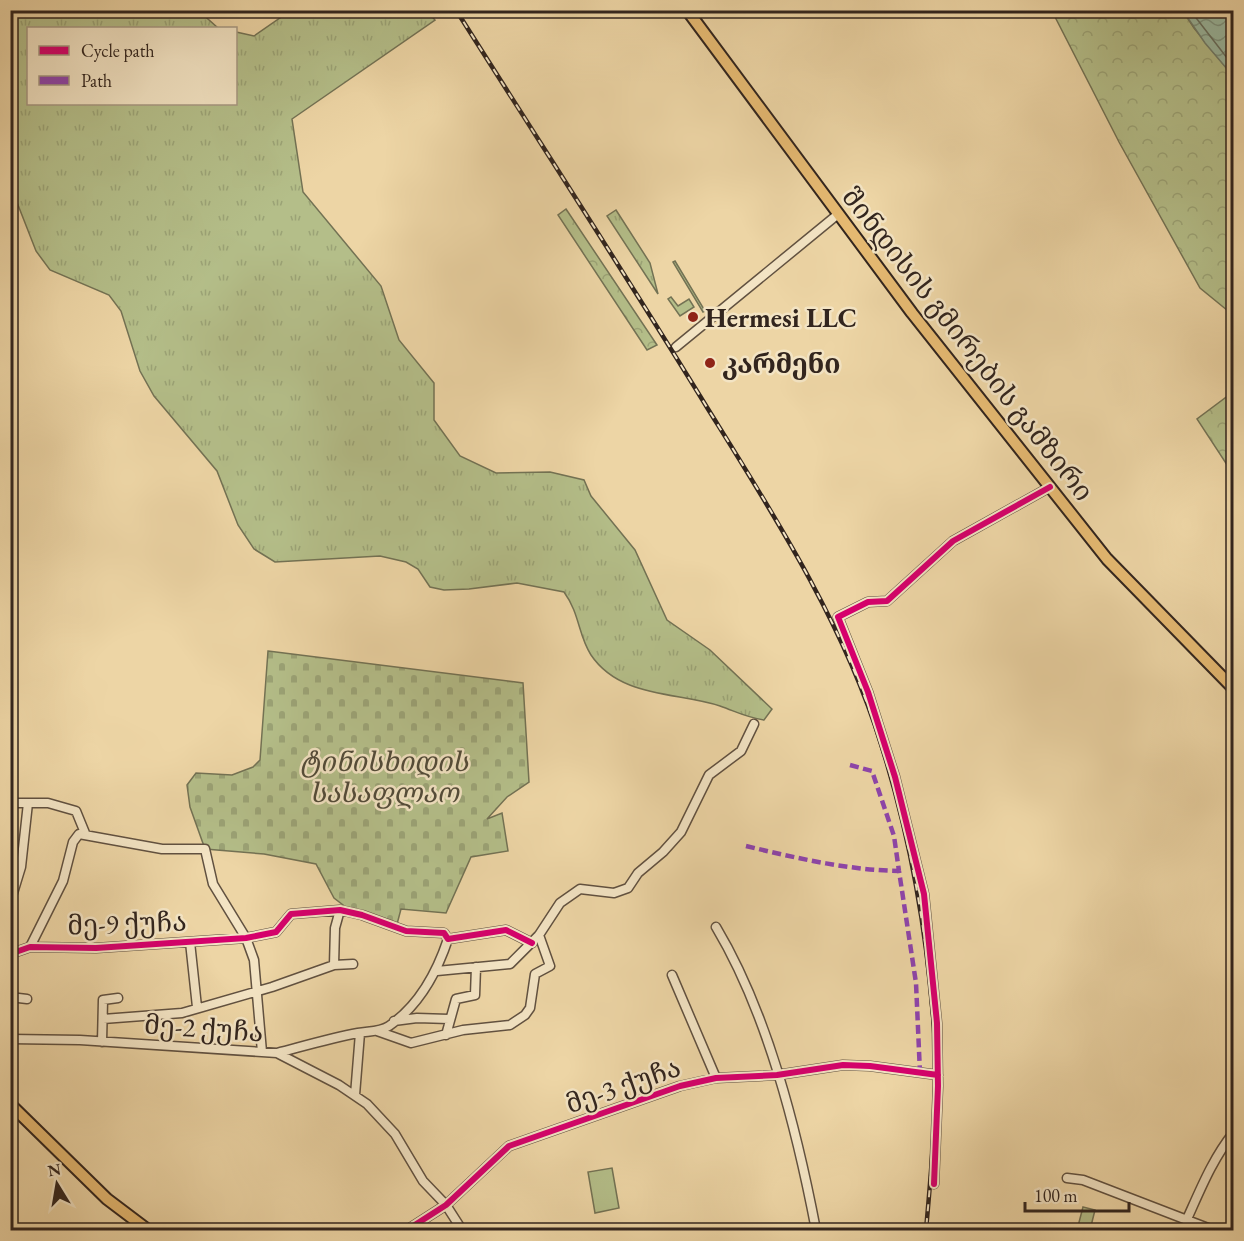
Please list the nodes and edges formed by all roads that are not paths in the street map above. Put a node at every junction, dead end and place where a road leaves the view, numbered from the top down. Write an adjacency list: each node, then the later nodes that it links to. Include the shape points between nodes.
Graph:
1 (687, 10): 2 (main road, შინდისის გმირების გამზირი)
2 (837, 215): 3 (street); 4 (main road, შინდისის გმირების გამზირი)
3 (676, 347)
4 (1050, 487): 5 (main road, შინდისის გმირების გამზირი, via 1107,559); 41 (street, via 953,541 887,602 868,602 838,617 868,692 915,848 932,957)
5 (1233, 689)
6 (754, 724): 13 (street, via 741,751 709,775 681,832 638,873 628,888 614,893 580,889 560,903)
7 (28, 802): 8 (street); 9 (street, via 76,811); 10 (street, via 21,867)
8 (10, 803)
9 (85, 833): 14 (street, via 162,849 205,849 213,884); 18 (street, via 73,842 63,881)
10 (10, 903)
11 (340, 910): 14 (street, მე-9 ქუჩა, via 291,914 276,932); 15 (street, მე-9 ქუჩა, via 396,928 444,933); 21 (street, via 335,928)
12 (716, 927): 40 (street, via 737,963)
13 (539, 935): 17 (street); 35 (street, via 550,966 536,974 533,999 525,1016 510,1025)
14 (246, 938): 16 (street, მე-9 ქუჩა); 25 (street, via 254,960)
15 (448, 939): 17 (street, via 506,930); 23 (street)
16 (190, 942): 18 (street, მე-9 ქუჩა, via 96,948); 29 (street)
17 (532, 943): 22 (street, via 510,964)
18 (30, 947): 19 (street, მე-9 ქუჩა)
19 (10, 954)
20 (353, 964): 21 (street)
21 (334, 965): 25 (street)
22 (476, 967): 23 (street); 31 (street, via 475,996 456,999)
23 (437, 971): 32 (street, via 418,999)
24 (672, 975): 42 (street)
25 (257, 989): 29 (street); 38 (street)
26 (10, 997): 28 (street)
27 (118, 998): 30 (street, via 103,1000)
28 (27, 999)
29 (197, 1007): 30 (street, via 182,1013)
30 (103, 1019): 37 (street)
31 (450, 1019): 32 (street); 35 (street)
32 (394, 1021): 33 (street)
33 (377, 1031): 34 (street); 35 (street, via 411,1043)
34 (360, 1032): 39 (street); 43 (street)
35 (446, 1035)
36 (10, 1039): 37 (street, მე-2 ქუჩა)
37 (102, 1042): 38 (street, მე-2 ქუჩა)
38 (262, 1052): 39 (street, მე-2 ქუჩა)
39 (277, 1053): 43 (street, მე-2 ქუჩა)
40 (777, 1075): 41 (street, მე-3 ქუჩა, via 843,1065); 42 (street, მე-3 ქუჩა); 53 (street, via 802,1158)
41 (938, 1075): 47 (street)
42 (716, 1078): 48 (street, მე-3 ქუჩა, via 680,1086 509,1146)
43 (355, 1095): 48 (street, მე-2 ქუჩა, via 395,1134 423,1181)
44 (10, 1104): 50 (main road, via 107,1199)
45 (1233, 1132): 49 (street, via 1202,1182)
46 (1067, 1178): 49 (street, via 1083,1180)
47 (934, 1184)
48 (446, 1205): 51 (street, მე-3 ქუჩა); 52 (street, მე-2 ქუჩა)
49 (1187, 1219): 54 (street); 55 (street)
50 (148, 1230)
51 (406, 1230)
52 (462, 1230)
53 (816, 1230)
54 (1182, 1230)
55 (1213, 1230)

